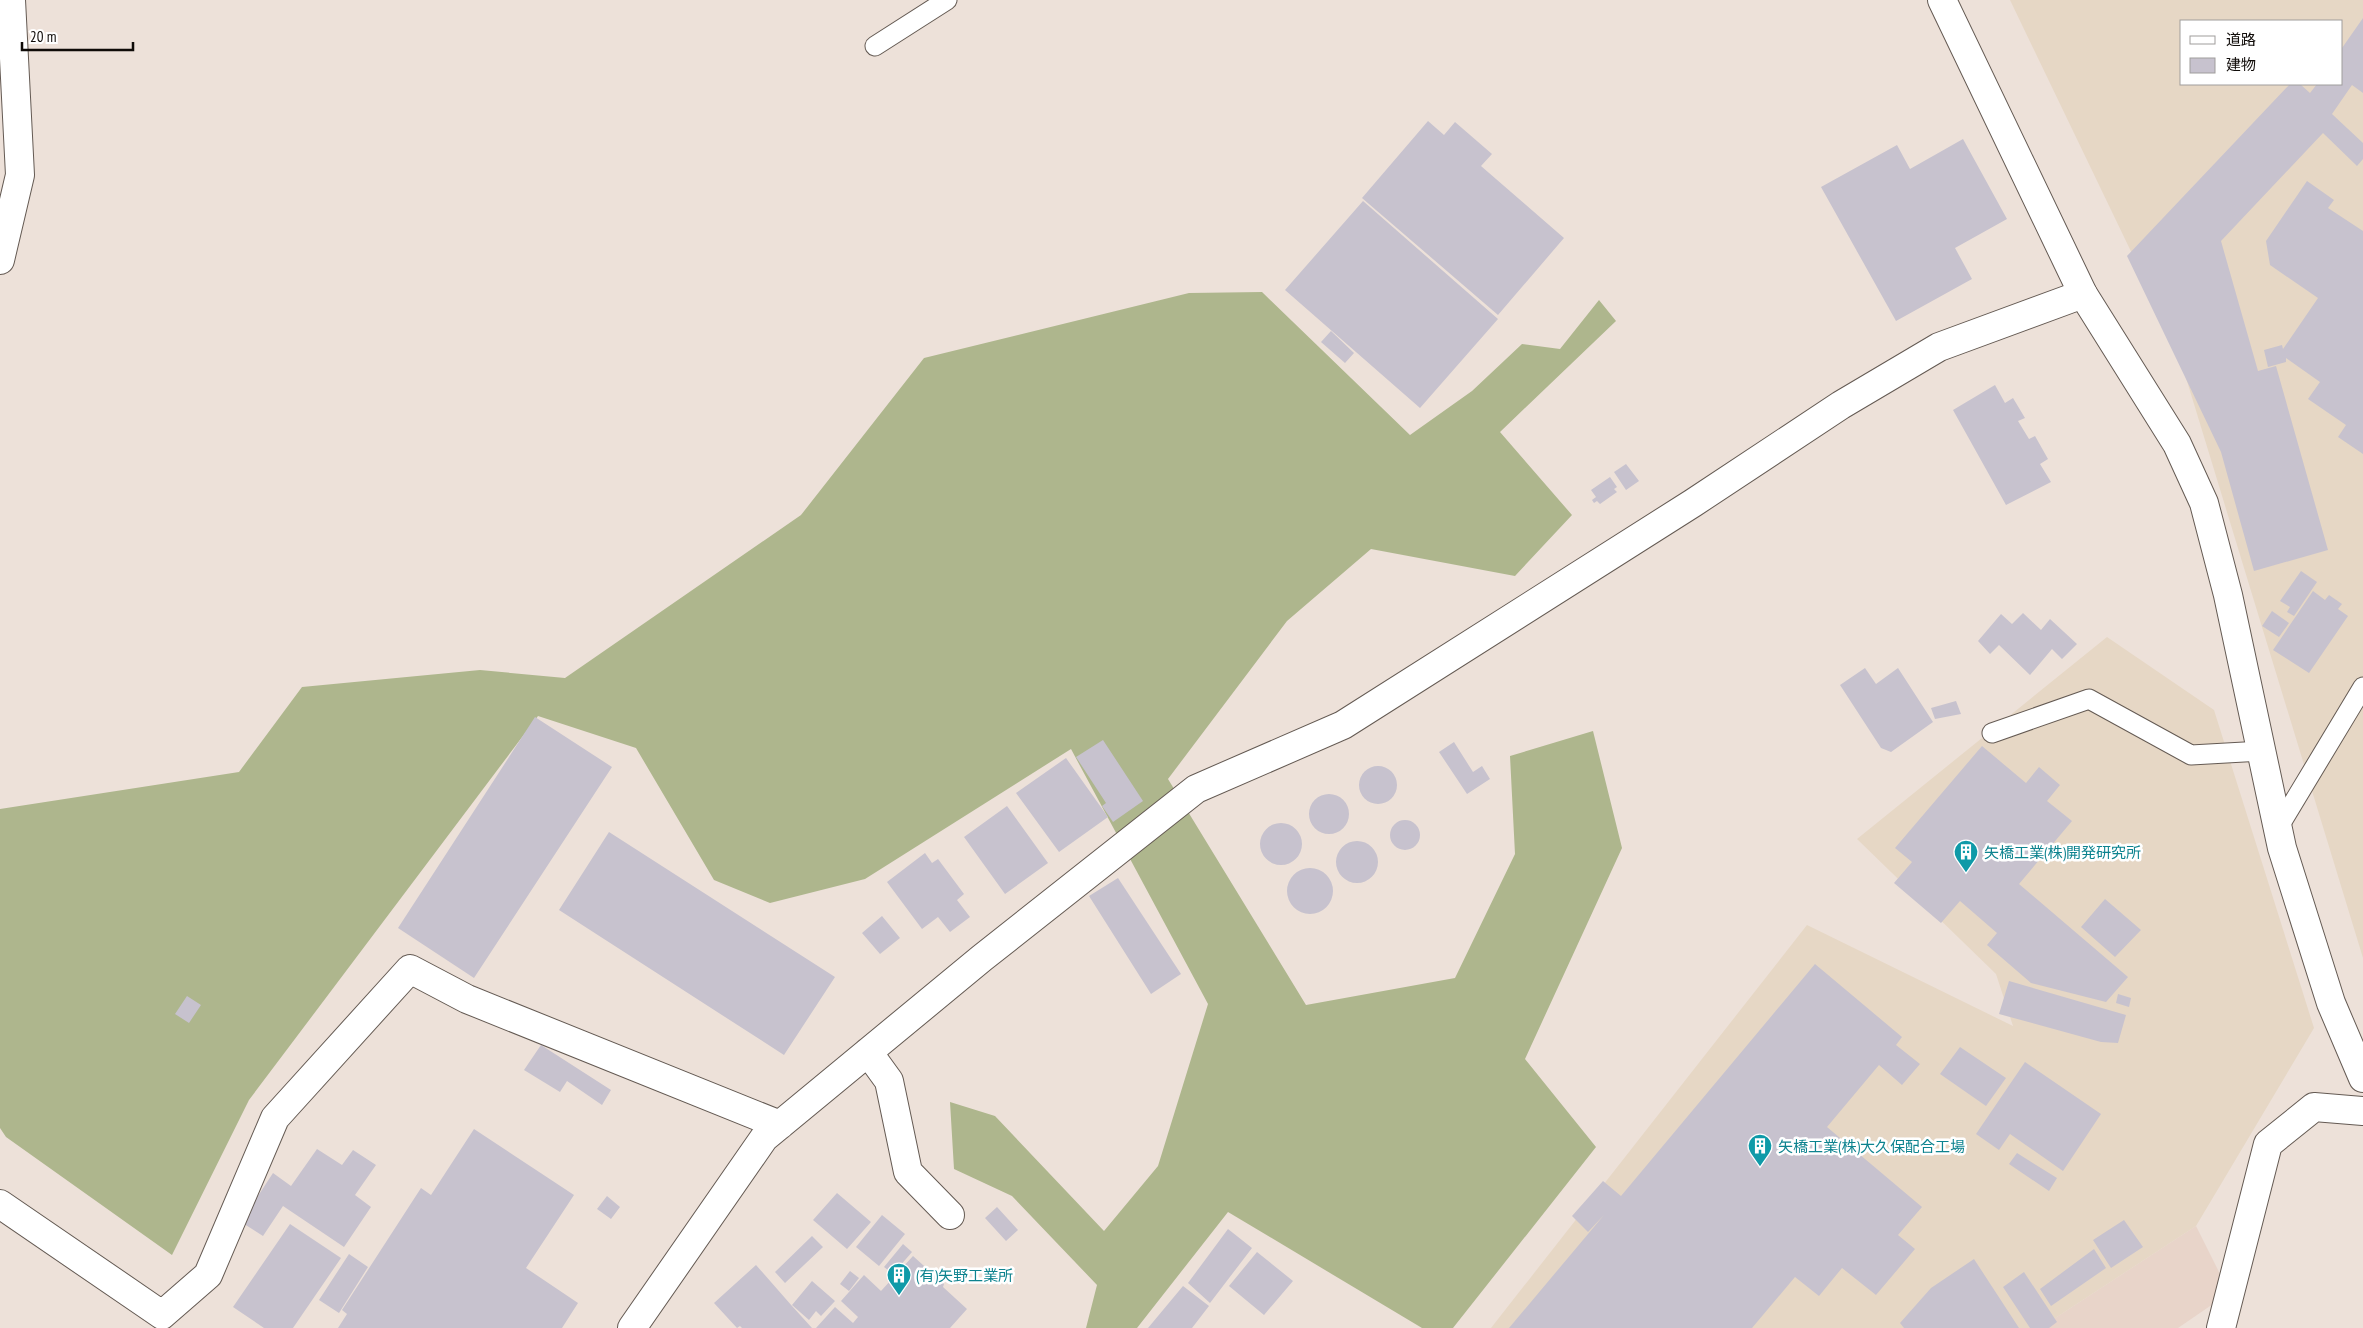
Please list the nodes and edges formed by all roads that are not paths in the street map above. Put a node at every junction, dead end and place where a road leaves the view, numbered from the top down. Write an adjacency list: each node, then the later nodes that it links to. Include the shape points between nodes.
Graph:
1 (11, 0): 4 (street)
2 (947, 0): 5 (lane)
3 (1942, 0): 7 (street)
4 (6, 21): 6 (street, via 20,175)
5 (875, 46)
6 (0, 260)
7 (2083, 294): 10 (street, via 2177,444 2204,504 2228,595); 12 (street, via 1939,347 1841,405 1343,725 1196,789)
8 (2363, 687): 11 (lane)
9 (1992, 733): 10 (lane, via 2089,699 2191,756)
10 (2262, 751): 11 (street)
11 (2278, 828): 13 (street, via 2331,1002)
12 (868, 1052): 15 (street); 17 (street, via 889,1081 908,1172)
13 (2363, 1078)
14 (2363, 1111): 19 (street, via 2314,1107 2268,1144)
15 (780, 1124): 16 (street, via 468,999 410,970 275,1118 208,1275 162,1315); 18 (street, via 764,1138)
16 (0, 1204)
17 (950, 1215)
18 (632, 1328)
19 (2221, 1328)

